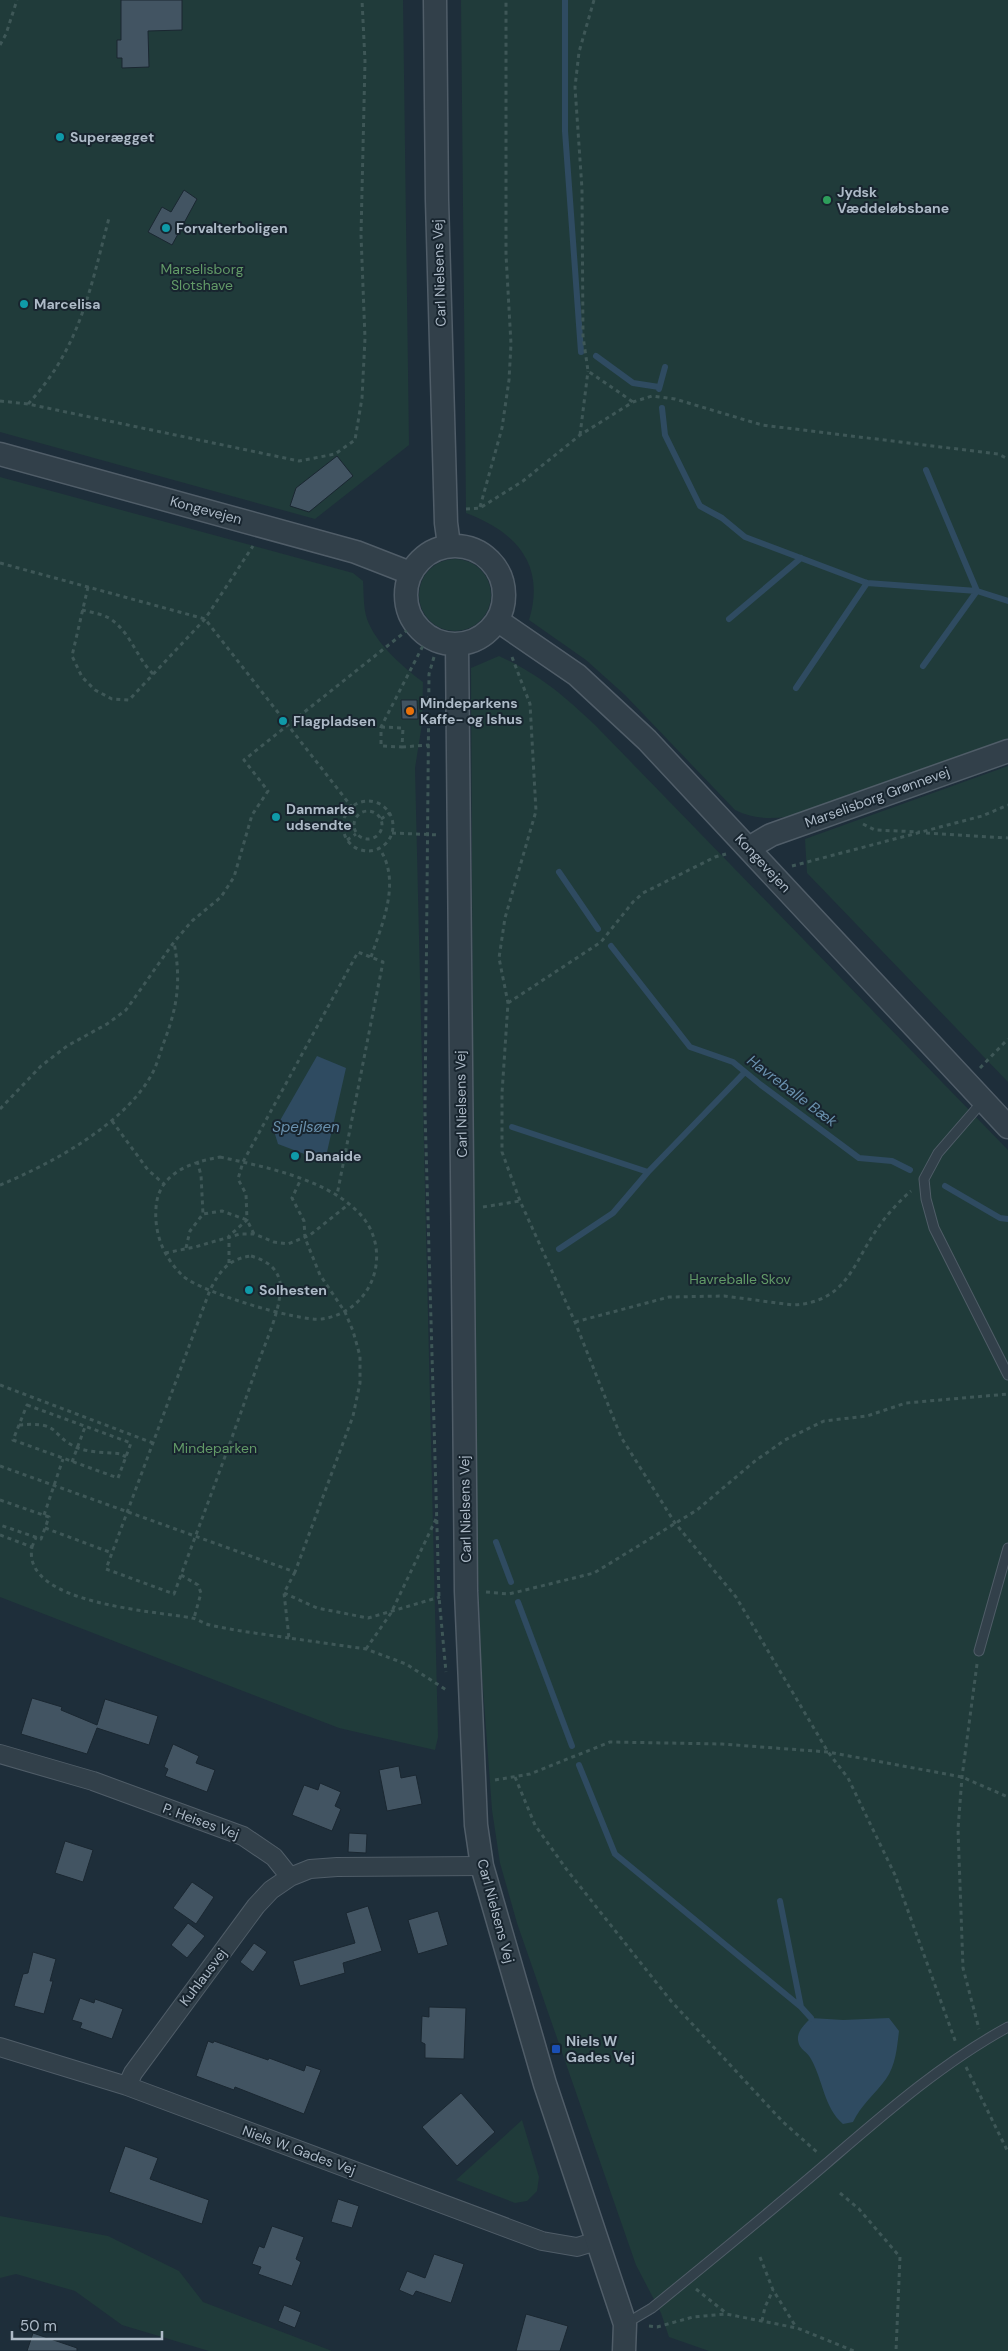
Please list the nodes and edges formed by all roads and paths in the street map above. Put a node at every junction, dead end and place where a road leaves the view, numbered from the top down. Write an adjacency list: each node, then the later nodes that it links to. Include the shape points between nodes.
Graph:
1 (17, 0): 6 (path)
2 (362, 0): 11 (path, via 365,61 361,235 365,338 362,398 355,440 335,454 299,461)
3 (435, 0): 16 (street, Carl Nielsens Vej)
4 (506, 0): 15 (path, via 506,255 511,353 502,428)
5 (594, 0): 8 (path, via 579,52 575,87)
6 (0, 45)
7 (109, 218): 11 (path, via 87,300 66,354 47,384)
8 (588, 371): 10 (path); 12 (path)
9 (0, 401): 11 (path)
10 (634, 402): 12 (path); 14 (path, via 652,396 675,399 762,425 998,454)
11 (28, 404)
12 (580, 435): 15 (path, via 523,480)
13 (0, 454): 20 (street, Kongevejen, via 356,552)
14 (1008, 459)
15 (480, 508): 16 (path)
16 (446, 510): 18 (street, Carl Nielsens Vej)
17 (256, 543): 23 (path)
18 (448, 546): 20 (street, via 419,560); 24 (street, via 476,550 496,568 504,594)
19 (0, 563): 21 (path)
20 (410, 573): 25 (street, via 405,599 408,612)
21 (88, 587): 22 (path); 23 (path)
22 (82, 610): 27 (path, via 107,617 118,625); 27 (path, via 72,656 82,677 95,690 112,699 129,700)
23 (205, 619): 27 (path); 28 (path)
24 (498, 620): 25 (street, via 480,637); 46 (street, Kongevejen, via 577,675 614,708)
25 (435, 637): 28 (path); 29 (path); 30 (path, via 429,674); 66 (street, Carl Nielsens Vej)
26 (510, 652): 50 (path, via 530,704 536,811 505,918 500,950)
27 (153, 674)
28 (288, 725): 34 (path); 48 (path, via 244,760 268,791 252,815 234,877 221,897 192,921)
29 (381, 728): 31 (path, via 381,746); 31 (path, via 403,728)
30 (429, 745): 31 (path); 41 (path)
31 (402, 747)
32 (1008, 751): 35 (street, Marselisborg Grønnevej)
33 (1008, 805): 38 (path, via 982,816)
34 (351, 806): 36 (path, via 372,801); 44 (path, via 342,826)
35 (839, 811): 38 (path, via 875,830); 46 (street, Marselisborg Grønnevej, via 770,835)
36 (390, 813): 37 (path); 40 (path)
37 (381, 819): 39 (path, via 382,828 374,838 365,840); 39 (path, via 374,812 359,813 354,821)
38 (923, 832): 43 (path); 47 (path)
39 (356, 834): 44 (path)
40 (392, 834): 41 (path); 45 (path)
41 (429, 834): 42 (path); 98 (path, via 425,1112)
42 (440, 835)
43 (1008, 838)
44 (347, 840): 45 (path, via 358,849)
45 (379, 848): 49 (path, via 387,863 388,905)
46 (749, 848): 47 (street, Kongevejen); 50 (path, via 715,857 643,893 601,942)
47 (771, 872): 52 (street, Kongevejen)
48 (174, 942): 54 (path, via 126,1010 41,1066); 55 (path, via 179,968 172,1022 152,1074)
49 (371, 957): 58 (path, via 358,952); 63 (path, via 383,962)
50 (508, 1003): 64 (path, via 502,1152)
51 (1008, 1039): 52 (path)
52 (965, 1082): 53 (street, Kongevejen)
53 (983, 1101): 56 (street, Kongevejen); 60 (lane, via 938,1153)
54 (0, 1109)
55 (112, 1121): 61 (path, via 148,1170); 62 (path, via 64,1153)
56 (1008, 1127)
57 (197, 1161): 58 (path, via 220,1157); 61 (path, via 177,1170); 67 (path)
58 (243, 1162): 59 (path, via 283,1171); 68 (path, via 238,1179 246,1194)
59 (301, 1179): 63 (path); 71 (path, via 292,1198 304,1221)
60 (924, 1179): 78 (path, via 876,1231 854,1272 834,1291 818,1298 793,1305 724,1296 669,1296); 79 (lane, via 934,1228)
61 (164, 1184): 73 (path, via 156,1201 155,1221 158,1239)
62 (0, 1185)
63 (337, 1195): 65 (path)
64 (520, 1202): 66 (path); 78 (path)
65 (350, 1204): 71 (path); 77 (path, via 370,1226 378,1260 368,1289)
66 (462, 1209): 110 (street, Carl Nielsens Vej)
67 (203, 1214): 68 (path, via 222,1211); 72 (path, via 190,1231)
68 (247, 1220): 69 (path); 70 (path)
69 (254, 1234): 70 (path); 71 (path, via 288,1244)
70 (230, 1236): 72 (path); 74 (path)
71 (305, 1238): 77 (path, via 320,1274)
72 (186, 1248): 73 (path)
73 (165, 1253): 75 (path, via 184,1278)
74 (229, 1263): 75 (path); 76 (path, via 251,1256 273,1267 280,1285)
75 (210, 1290): 76 (path); 88 (path)
76 (276, 1312): 77 (path, via 298,1318 322,1319); 103 (path)
77 (346, 1312): 108 (path, via 360,1356 360,1383 353,1416)
78 (575, 1322): 99 (path, via 621,1437)
79 (1008, 1375)
80 (0, 1385): 82 (path)
81 (1008, 1394): 99 (path, via 906,1403 867,1416 824,1421 785,1440 697,1510)
82 (64, 1409): 83 (path); 86 (path)
83 (60, 1418): 84 (path, via 27,1405); 85 (path)
84 (19, 1425): 89 (path, via 36,1423 49,1426); 91 (path, via 13,1440)
85 (85, 1427): 87 (path); 89 (path)
86 (114, 1428): 87 (path); 88 (path)
87 (110, 1437): 90 (path, via 131,1443)
88 (154, 1443): 96 (path)
89 (78, 1448): 90 (path); 92 (path)
90 (126, 1457): 92 (path, via 118,1478)
91 (64, 1459): 92 (path); 94 (path)
92 (72, 1462)
93 (0, 1466): 94 (path)
94 (54, 1486): 96 (path); 97 (path)
95 (0, 1500): 97 (path)
96 (127, 1513): 103 (path); 107 (path)
97 (44, 1515): 101 (path, via 49,1516)
98 (437, 1517): 112 (path); 113 (path)
99 (675, 1523): 110 (path, via 594,1573 509,1594); 120 (path, via 736,1597)
100 (0, 1525): 104 (path)
101 (45, 1528): 104 (path, via 41,1539); 107 (path)
102 (0, 1535): 105 (path)
103 (196, 1536): 108 (path); 109 (path)
104 (36, 1537): 105 (path)
105 (32, 1547): 114 (path, via 30,1557 33,1565 53,1585 65,1591 113,1606)
106 (1008, 1548): 117 (lane)
107 (112, 1553): 109 (path, via 106,1569 174,1594)
108 (294, 1572): 111 (path)
109 (181, 1575): 114 (path, via 198,1585 201,1593)
110 (466, 1591): 112 (path); 124 (street, Carl Nielsens Vej)
111 (284, 1593): 113 (path, via 317,1608 368,1618); 115 (path)
112 (440, 1597): 113 (path); 118 (path)
113 (391, 1612): 116 (path)
114 (194, 1618): 115 (path, via 208,1625)
115 (289, 1638): 116 (path)
116 (366, 1649): 118 (path, via 406,1664)
117 (979, 1651): 123 (path)
118 (448, 1691): 119 (path)
119 (449, 1700)
120 (828, 1752): 122 (path, via 722,1744 610,1742); 123 (path); 131 (path, via 848,1778 895,1875)
121 (0, 1754): 127 (street, P. Heises Vej, via 93,1781 243,1836 274,1857)
122 (515, 1777): 124 (path); 134 (path, via 535,1824 567,1870 671,2001 783,2122)
123 (962, 1777): 125 (path); 129 (path, via 958,1830 962,1968)
124 (473, 1783): 126 (street, Carl Nielsens Vej)
125 (1008, 1797)
126 (482, 1866): 127 (street, via 337,1867 310,1869); 136 (street, Carl Nielsens Vej, via 545,2084)
127 (290, 1878): 132 (street, Kuhlausvej, via 271,1890 256,1906 132,2073)
128 (1008, 2026): 129 (lane)
129 (982, 2041): 131 (lane)
130 (0, 2047): 132 (street, Niels W. Gades Vej)
131 (961, 2056): 133 (path); 134 (lane, via 867,2127)
132 (127, 2086): 136 (street, Niels W. Gades Vej, via 542,2241 577,2247)
133 (1008, 2152)
134 (828, 2162): 138 (lane)
135 (840, 2193): 146 (path, via 859,2209 900,2257)
136 (597, 2241): 142 (street, Carl Nielsens Vej)
137 (760, 2257): 139 (path)
138 (686, 2280): 140 (path); 142 (lane, via 652,2308)
139 (773, 2290): 141 (path); 143 (path)
140 (726, 2314): 141 (path); 142 (path, via 693,2317 657,2327)
141 (762, 2321): 143 (path)
142 (625, 2324): 144 (street, Carl Nielsens Vej)
143 (796, 2328): 145 (path)
144 (624, 2351)
145 (854, 2351)
146 (896, 2351)

